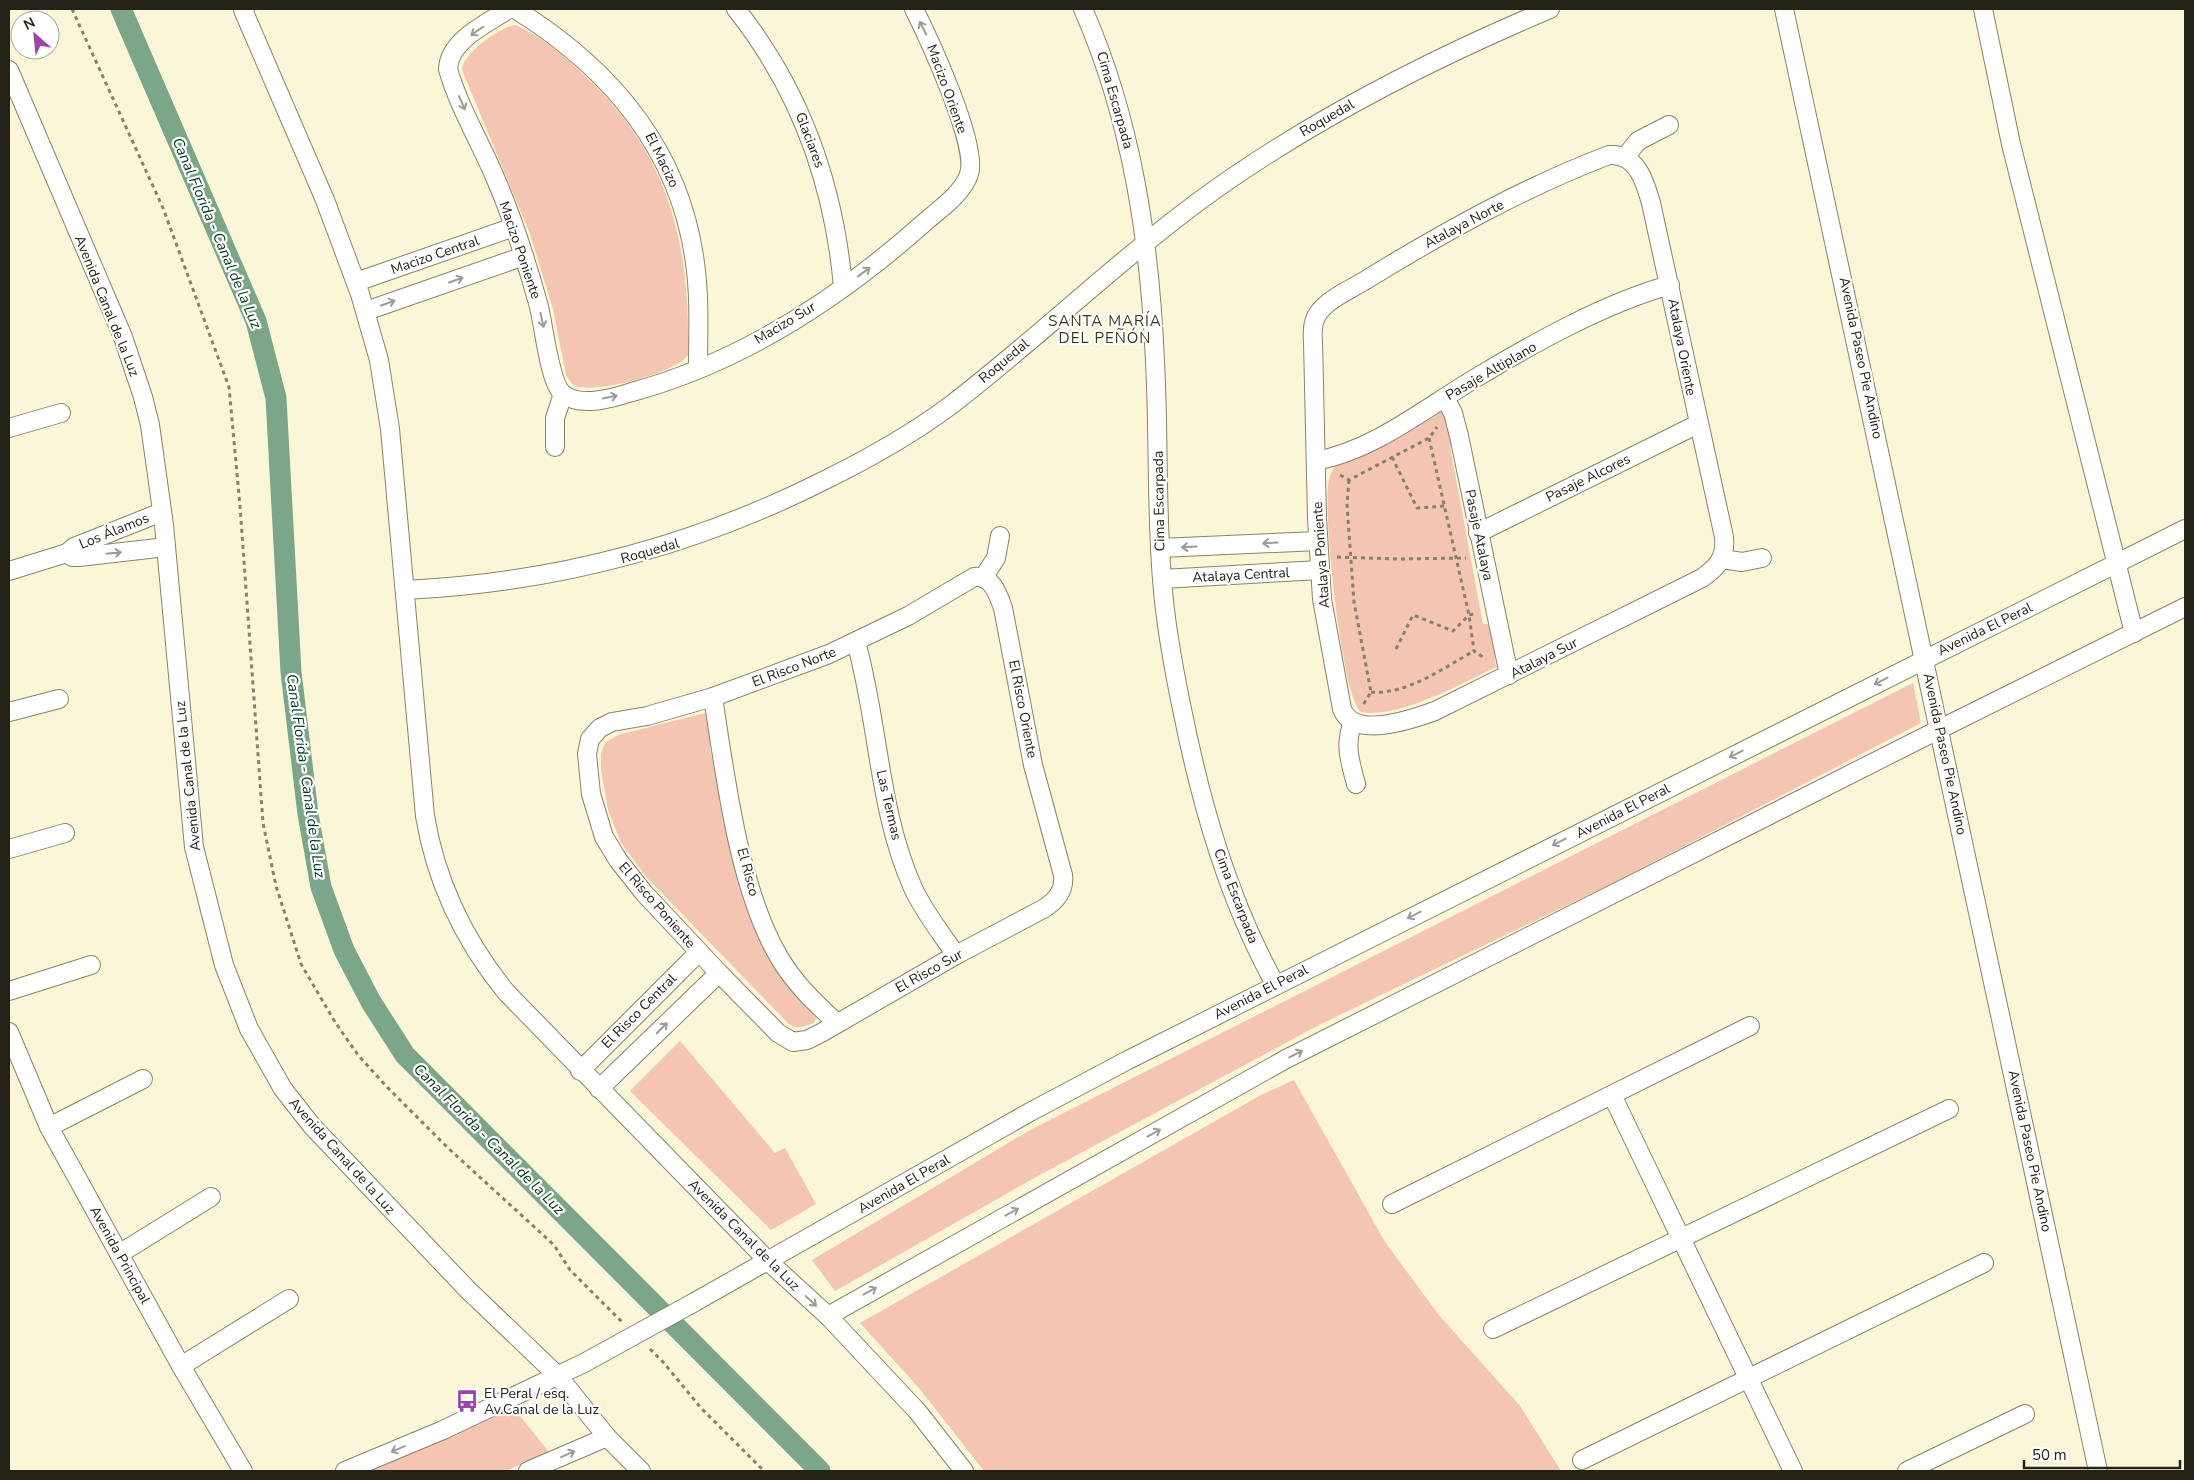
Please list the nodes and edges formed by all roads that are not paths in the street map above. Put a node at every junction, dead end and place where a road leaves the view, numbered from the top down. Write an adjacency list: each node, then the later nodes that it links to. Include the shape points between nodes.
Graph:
1 (245, 9): 17 (street, Avenida Canal de la Luz)
2 (509, 9): 14 (street, Macizo Poniente, one-way to 14, via 462,42 450,57 448,69)
3 (515, 9): 22 (street, El Macizo, via 560,39 599,74 640,120 663,159 682,204 695,260)
4 (736, 9): 19 (street, Glaciares, via 780,72 814,149 835,217)
5 (914, 9): 13 (street, Macizo Oriente, one-way to 5, via 970,152 956,107)
6 (1083, 9): 15 (street, Cima Escarpada, via 1107,68 1124,127)
7 (1550, 9): 15 (street, Roquedal, via 1442,56 1339,111 1243,170)
8 (1784, 9): 48 (street, Avenida Paseo Pie Andino)
9 (1983, 9): 40 (street, via 2011,144)
10 (9, 70): 30 (street, Avenida Canal de la Luz, via 136,370 150,425)
11 (1669, 125): 12 (street, via 1638,141)
12 (1625, 157): 18 (street, Atalaya Oriente, via 1638,170 1646,187); 21 (street, Atalaya Norte, via 1609,155 1595,160 1472,218 1331,302)
13 (970, 173): 19 (street, Macizo Sur, one-way to 13, via 932,216)
14 (514, 227): 16 (street, Macizo Poniente); 17 (street, Macizo Central)
15 (1144, 243): 35 (street, Cima Escarpada, via 1156,363); 44 (street, Roquedal, via 948,407 868,458 784,501 706,533 609,562 490,583)
16 (524, 256): 20 (street, one-way to 16); 23 (street, Macizo Poniente, one-way to 23, via 541,313 553,378)
17 (356, 282): 20 (street, Avenida Canal de la Luz)
18 (1670, 285): 24 (street, Pasaje Altiplano, via 1569,328 1510,358); 26 (street, Atalaya Oriente)
19 (843, 287): 22 (street, Macizo Sur, via 767,336)
20 (366, 311): 44 (street, Avenida Canal de la Luz, via 388,404)
21 (1316, 318): 29 (street, Atalaya Poniente, via 1312,332)
22 (698, 369): 23 (street, Macizo Sur, one-way to 22, via 581,400 600,399 642,389)
23 (563, 394): 28 (street, via 555,418)
24 (1445, 398): 29 (street, Pasaje Altiplano, via 1363,445); 32 (street, Pasaje Atalaya, via 1456,420)
25 (61, 413): 27 (street)
26 (1698, 424): 32 (street, Pasaje Alcores); 39 (street, Atalaya Oriente, via 1724,537)
27 (9, 428)
28 (555, 447)
29 (1316, 462): 37 (street, Atalaya Poniente)
30 (162, 512): 34 (street, Avenida Canal de la Luz); 36 (street, Los Álamos, via 74,547)
31 (2185, 529): 40 (street, Avenida El Peral)
32 (1478, 533): 49 (street, Pasaje Atalaya)
33 (1000, 536): 42 (street, via 996,558)
34 (166, 547): 36 (street, Los Álamos, one-way to 34, via 79,557); 86 (street, Avenida Canal de la Luz, via 194,847 224,965 249,1029 283,1089 312,1126 468,1290)
35 (1160, 548): 37 (street, one-way to 35); 43 (street, Cima Escarpada)
36 (67, 553): 41 (street, Los Álamos)
37 (1319, 555): 43 (street, Atalaya Central); 53 (street, Atalaya Poniente, via 1325,618 1342,709)
38 (1762, 558): 39 (street, via 1742,562)
39 (1722, 559): 49 (street, Atalaya Sur, via 1702,578)
40 (2116, 564): 46 (street); 48 (street, Avenida El Peral)
41 (9, 571)
42 (983, 578): 47 (street, El Risco Norte, via 974,577); 59 (street, El Risco Oriente, via 994,586 1003,608 1035,774 1063,874)
43 (1162, 579): 64 (street, Cima Escarpada, via 1175,675 1206,811 1239,909)
44 (405, 590): 70 (street, Avenida Canal de la Luz, via 425,816 442,885 463,930 489,971)
45 (2185, 607): 46 (street)
46 (2134, 633): 54 (street)
47 (856, 642): 50 (street, El Risco Norte); 61 (street, Las Termas, via 882,781 902,859 920,901)
48 (1925, 659): 54 (street, Avenida Paseo Pie Andino); 64 (street, Avenida El Peral, one-way to 64)
49 (1509, 675): 53 (street, Atalaya Sur, via 1421,716 1377,725)
50 (713, 697): 55 (street, El Risco Norte, via 647,716 612,722); 66 (street, El Risco, via 736,826 759,914 786,968 802,989)
51 (59, 699): 52 (street)
52 (9, 712)
53 (1353, 722): 56 (street, via 1347,750)
54 (1940, 728): 83 (street, one-way to 54, via 1286,1059); 98 (street, Avenida Paseo Pie Andino)
55 (594, 733): 60 (street, El Risco Poniente, via 589,744 588,764 591,794 604,837 630,877)
56 (1356, 784)
57 (65, 832): 58 (street)
58 (9, 849)
59 (1061, 892): 61 (street, El Risco Sur, via 1050,905)
60 (699, 952): 63 (street, El Risco Poniente); 70 (street, El Risco Central)
61 (956, 955): 66 (street, El Risco Sur)
62 (91, 965): 65 (street)
63 (719, 973): 69 (street, El Risco Poniente, via 778,1033); 72 (street, El Risco Central, one-way to 63)
64 (1276, 984): 80 (street, Avenida El Peral, via 1030,1112)
65 (9, 991)
66 (837, 1023): 69 (street, El Risco Sur, via 807,1040)
67 (1750, 1026): 73 (street)
68 (9, 1032): 75 (street, Avenida Principal)
69 (793, 1042)
70 (580, 1070): 72 (street, Avenida Canal de la Luz)
71 (143, 1079): 75 (street)
72 (599, 1090): 80 (street, Avenida Canal de la Luz)
73 (1612, 1095): 77 (street); 78 (street)
74 (1948, 1109): 78 (street)
75 (49, 1127): 79 (street, Avenida Principal)
76 (211, 1197): 79 (street)
77 (1392, 1204)
78 (1680, 1238): 84 (street); 87 (street)
79 (119, 1254): 85 (street, Avenida Principal)
80 (768, 1262): 83 (street, Avenida Canal de la Luz, one-way to 83); 86 (street, Avenida El Peral, bridge)
81 (1984, 1263): 87 (street)
82 (289, 1299): 85 (street)
83 (828, 1316): 95 (street, Avenida Canal de la Luz, via 918,1412)
84 (1493, 1329)
85 (182, 1366): 91 (street, Avenida Principal)
86 (558, 1376): 89 (street, Avenida Canal de la Luz); 92 (street, Avenida El Peral, one-way to 92)
87 (1748, 1379): 90 (street); 96 (street)
88 (2025, 1414): 97 (street)
89 (607, 1437): 93 (street, one-way to 89); 94 (street, Avenida Canal de la Luz)
90 (1582, 1460)
91 (243, 1471)
92 (345, 1471)
93 (528, 1471)
94 (641, 1471)
95 (964, 1471)
96 (1793, 1471)
97 (1907, 1471)
98 (2098, 1471)

